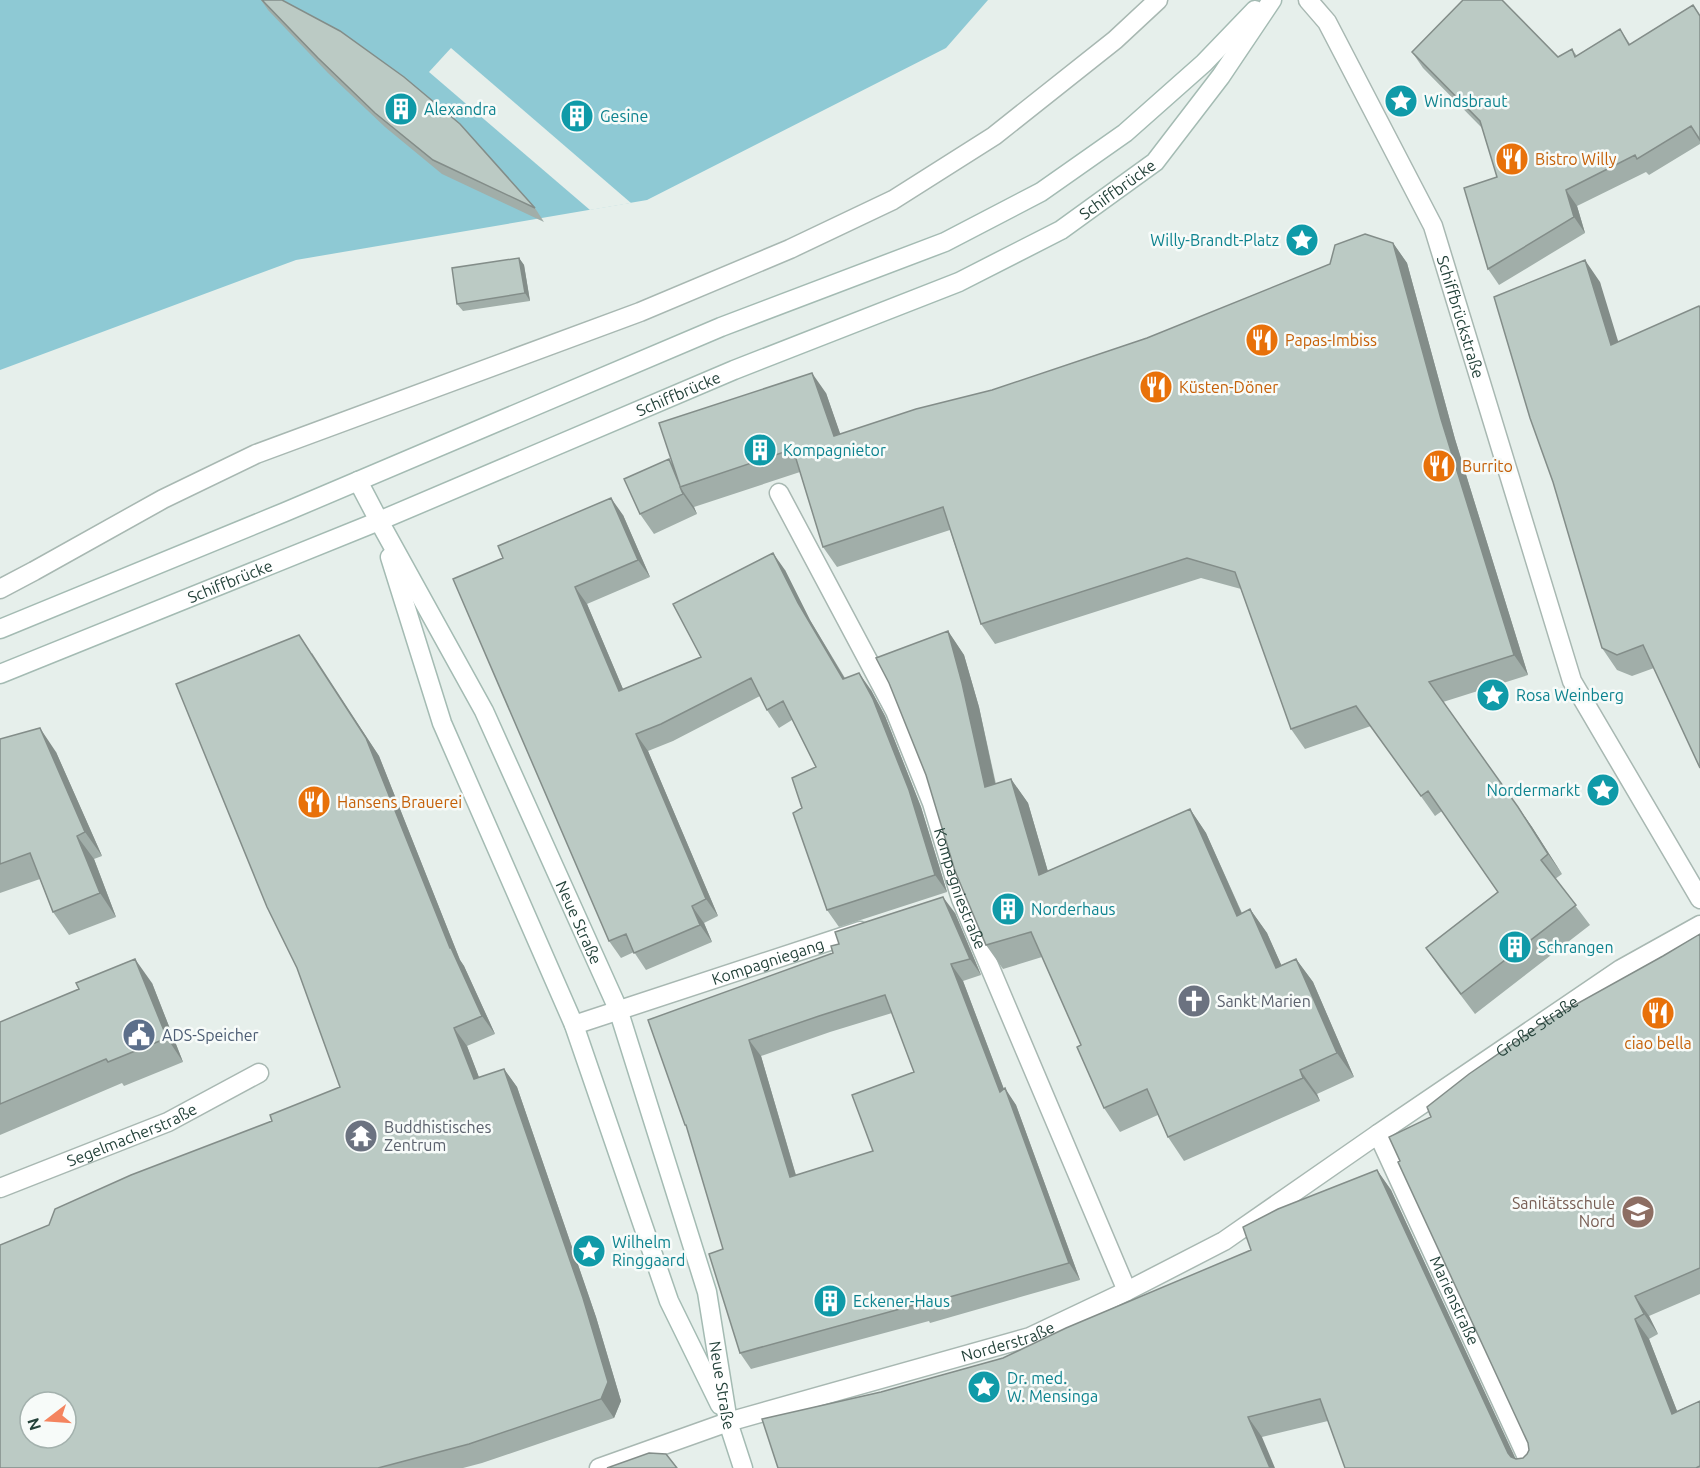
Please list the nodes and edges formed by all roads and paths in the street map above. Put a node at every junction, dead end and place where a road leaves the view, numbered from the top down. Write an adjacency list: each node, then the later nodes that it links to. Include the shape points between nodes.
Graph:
1 (1158, 0): 8 (main road, via 1115,40 994,136 893,200 790,249 640,312 256,454 163,499)
2 (1265, 0): 5 (main road, via 1204,63 1125,133 1041,192 945,242 721,327)
3 (1272, 0): 7 (main road, Schiffbrücke, via 1221,76 1155,162 1061,230 959,282 734,370)
4 (1308, 0): 11 (main road, Schiffbrückstraße, via 1326,22 1433,226 1572,681)
5 (358, 482): 7 (main road, Neue Straße); 9 (main road)
6 (779, 493): 19 (main road, Kompagniestraße, via 895,711 932,803 955,900)
7 (378, 521): 10 (main road, Schiffbrücke); 14 (main road, Neue Straße, via 484,711); 15 (main road, Neue Straße, via 442,723)
8 (0, 589)
9 (0, 629)
10 (0, 674)
11 (1700, 899)
12 (1700, 926): 17 (main road, Große Straße, via 1621,969)
13 (872, 927): 14 (main road, Kompagniegang)
14 (618, 1010): 15 (main road, Kompagniegang); 20 (main road, Neue Straße, via 706,1292)
15 (574, 1025): 20 (main road, Neue Straße, via 669,1301)
16 (260, 1073): 18 (main road, Segelmacherstraße, via 168,1122)
17 (1378, 1134): 19 (main road, Norderstraße, via 1224,1241); 23 (main road, Marienstraße)
18 (0, 1188)
19 (1127, 1291): 20 (main road, Norderstraße, via 1030,1337)
20 (728, 1422): 21 (main road, Norderstraße); 22 (main road)
21 (599, 1468)
22 (743, 1468)
23 (1532, 1468)

